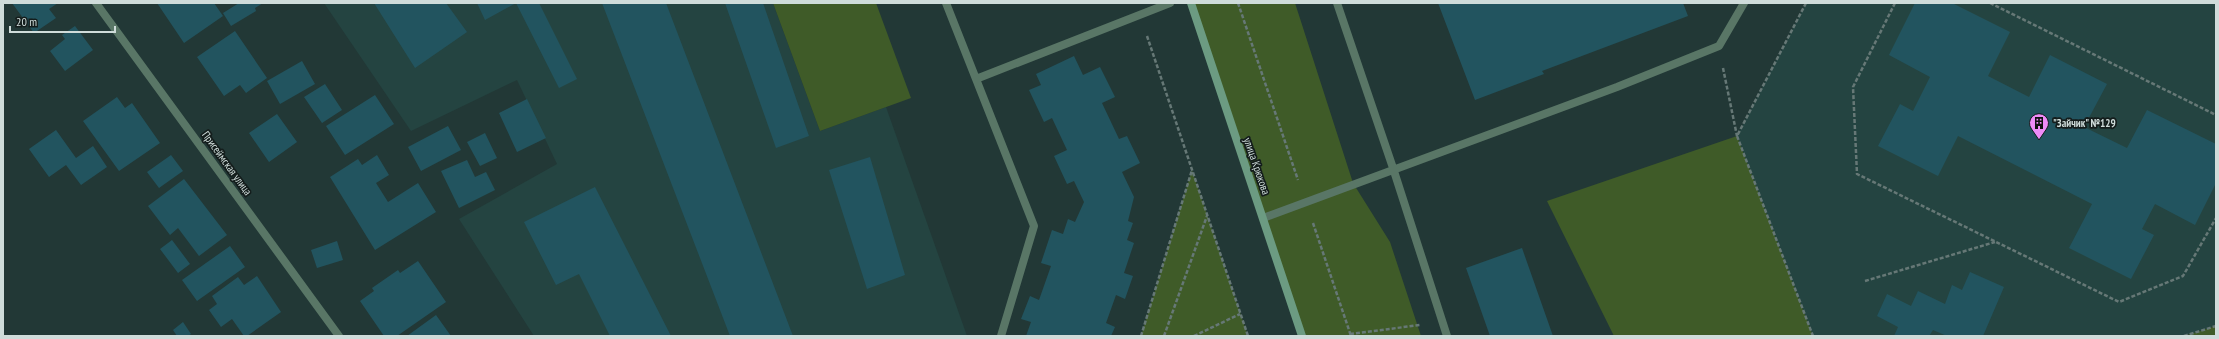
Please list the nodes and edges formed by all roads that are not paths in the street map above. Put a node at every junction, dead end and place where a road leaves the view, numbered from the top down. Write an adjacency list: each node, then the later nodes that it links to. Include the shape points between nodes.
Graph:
1 (96, 3): 10 (street, Присеймская улица)
2 (946, 3): 7 (street)
3 (1170, 3): 7 (street)
4 (1191, 3): 9 (main road, улица Крюкова)
5 (1337, 3): 8 (street)
6 (1744, 3): 8 (street, via 1719,46)
7 (976, 78): 11 (street, via 1034,226)
8 (1393, 168): 9 (street); 13 (street)
9 (1263, 218): 12 (main road, улица Крюкова)
10 (339, 336)
11 (1001, 336)
12 (1302, 336)
13 (1447, 336)

